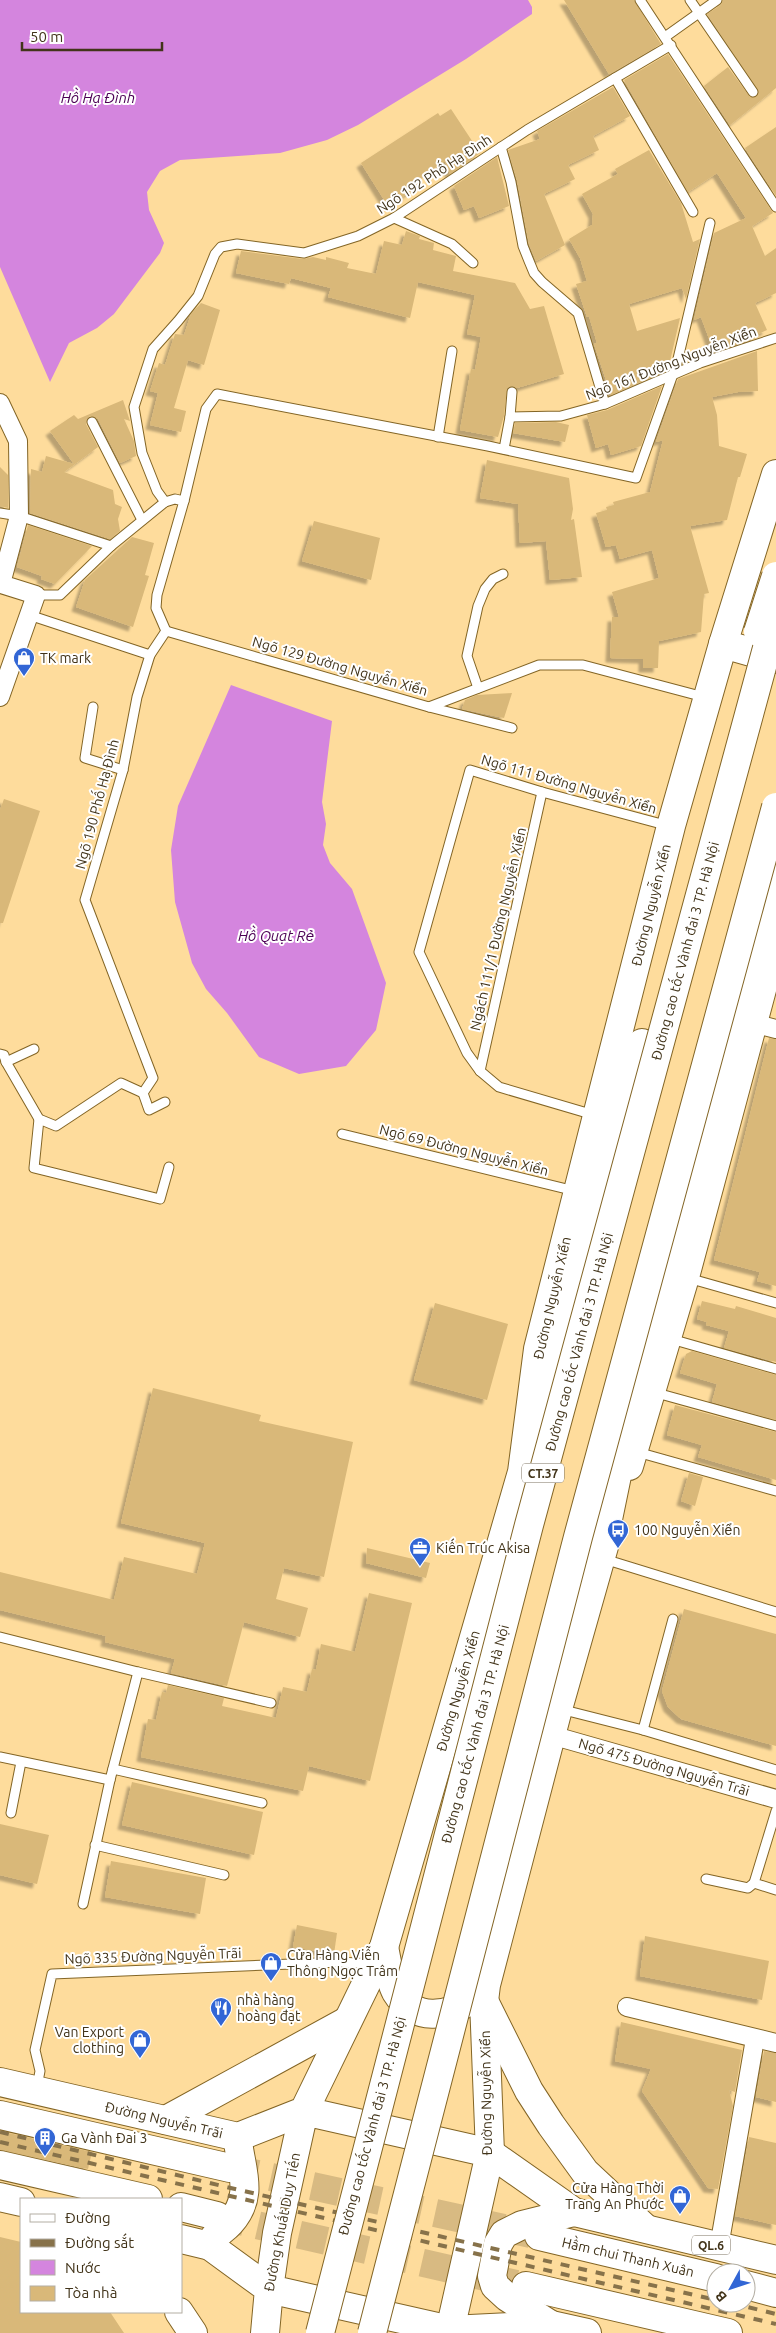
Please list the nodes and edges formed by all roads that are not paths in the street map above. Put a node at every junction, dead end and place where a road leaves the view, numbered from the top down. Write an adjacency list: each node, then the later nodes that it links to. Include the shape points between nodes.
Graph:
1 (640, 0): 5 (lane)
2 (690, 0): 4 (lane)
3 (717, 0): 4 (lane)
4 (699, 12): 5 (lane); 8 (lane)
5 (666, 37): 6 (lane)
6 (671, 45): 7 (lane, Ngõ 192 Phố Hạ Đình); 10 (lane)
7 (615, 78): 9 (lane, Ngõ 192 Phố Hạ Đình); 11 (lane)
8 (753, 92)
9 (501, 147): 12 (lane, Ngõ 192 Phố Hạ Đình); 20 (lane, via 529,261 542,282 578,313)
10 (776, 207)
11 (693, 212)
12 (394, 218): 14 (lane, via 452,244); 27 (lane, Ngõ 192 Phố Hạ Đình, via 358,236 304,253 237,244 221,246 198,296 153,349 134,407 142,453 156,491)
13 (710, 222): 17 (lane)
14 (473, 263)
15 (776, 338): 17 (lane, Ngõ 161 Đường Nguyễn Xiển)
16 (452, 351): 23 (lane)
17 (673, 375): 20 (lane, Ngõ 161 Đường Nguyễn Xiển); 24 (lane, via 636,478)
18 (512, 392): 21 (lane)
19 (0, 403): 29 (street, via 18,441)
20 (606, 404): 21 (lane, Ngõ 161 Đường Nguyễn Xiển, via 560,416)
21 (510, 417): 24 (lane)
22 (92, 422): 30 (lane)
23 (438, 437): 24 (lane); 26 (lane, via 217,394 206,409)
24 (504, 450)
25 (776, 474): 39 (main road, Đường Nguyễn Xiển)
26 (184, 501): 27 (lane); 38 (lane, via 157,595 156,608)
27 (165, 502): 30 (lane)
28 (0, 513): 29 (lane)
29 (18, 516): 31 (lane); 34 (street)
30 (142, 520): 31 (lane)
31 (111, 546): 35 (lane, via 60,595)
32 (503, 574): 42 (lane, via 493,579 485,589 467,656)
33 (776, 576): 73 (main road, bridge, via 714,775 556,1364)
34 (0, 584): 35 (street)
35 (36, 596): 36 (street)
36 (29, 615): 40 (lane); 43 (street)
37 (776, 615): 137 (main road, Đường cao tốc Vành đai 3 TP. Hà Nội / CT.37, bridge, via 532,1516)
38 (166, 631): 40 (lane); 46 (lane, Ngõ 129 Đường Nguyễn Xiển)
39 (722, 644): 41 (main road); 44 (main road, Đường Nguyễn Xiển)
40 (150, 655): 48 (lane, Ngõ 190 Phố Hạ Đình, via 137,697)
41 (776, 659)
42 (478, 688): 44 (lane, Ngõ 129 Đường Nguyễn Xiển, via 539,665 583,665); 46 (lane, Ngõ 129 Đường Nguyễn Xiển)
43 (0, 697)
44 (707, 698): 51 (main road, Đường Nguyễn Xiển)
45 (93, 707): 48 (lane, via 85,758)
46 (429, 707): 47 (lane)
47 (512, 728)
48 (124, 770): 59 (lane, Ngõ 190 Phố Hạ Đình, via 85,900 152,1078)
49 (542, 792): 51 (lane, Ngõ 111 Đường Nguyễn Xiển); 58 (lane, Ngách 111/1 Đường Nguyễn Xiển); 58 (lane, Ngõ 111 Đường Nguyễn Xiển, via 470,770 419,952 467,1053)
50 (776, 807): 138 (main road, bridge, via 578,1537)
51 (671, 826): 61 (main road, Đường Nguyễn Xiển)
52 (776, 842): 97 (main road, via 652,1289 498,1866)
53 (776, 876): 55 (main road)
54 (776, 937): 55 (main road, Đường Nguyễn Xiển)
55 (754, 1028): 66 (main road, Đường Nguyễn Xiển); 75 (main road, via 633,1398)
56 (34, 1049): 57 (lane)
57 (3, 1058): 62 (lane)
58 (480, 1071): 61 (lane, via 499,1087)
59 (143, 1093): 60 (lane, via 149,1110); 62 (lane, via 121,1083 56,1126)
60 (165, 1102)
61 (597, 1116): 65 (main road, Đường Nguyễn Xiển)
62 (39, 1119): 64 (lane, via 34,1168 160,1199)
63 (342, 1134): 65 (lane, Ngõ 69 Đường Nguyễn Xiển)
64 (169, 1167)
65 (578, 1192): 73 (main road, Đường Nguyễn Xiển, via 538,1349)
66 (686, 1277): 67 (lane); 68 (main road, Đường Nguyễn Xiển)
67 (776, 1303)
68 (668, 1338): 69 (lane); 70 (main road, Đường Nguyễn Xiển)
69 (776, 1370)
70 (653, 1392): 71 (lane); 72 (main road, Đường Nguyễn Xiển)
71 (776, 1426)
72 (634, 1451): 74 (lane); 75 (main road, Đường Nguyễn Xiển)
73 (525, 1459): 100 (main road, Đường Nguyễn Xiển)
74 (776, 1491)
75 (600, 1558): 76 (lane); 81 (main road, Đường Nguyễn Xiển)
76 (776, 1612)
77 (673, 1619): 82 (lane)
78 (0, 1637): 79 (lane)
79 (138, 1672): 80 (lane); 86 (lane)
80 (272, 1703)
81 (558, 1709): 82 (lane); 83 (main road, Đường Nguyễn Xiển)
82 (643, 1730): 87 (lane)
83 (551, 1736): 89 (street, Ngõ 475 Đường Nguyễn Trãi); 97 (main road, Đường Nguyễn Xiển)
84 (0, 1757): 85 (lane)
85 (21, 1762): 88 (lane); 92 (lane)
86 (113, 1769): 88 (lane); 90 (lane)
87 (776, 1770)
88 (110, 1780): 93 (lane)
89 (776, 1799)
90 (262, 1803)
91 (776, 1811): 96 (lane)
92 (10, 1813)
93 (95, 1845): 94 (lane); 99 (lane)
94 (224, 1875)
95 (706, 1879): 96 (lane, via 748,1888)
96 (754, 1882): 98 (lane)
97 (513, 1886): 101 (main road, Đường Nguyễn Xiển)
98 (776, 1890)
99 (83, 1904)
100 (380, 1955): 101 (main road, via 396,1992 404,2002 419,2011 449,2013); 103 (main road, Đường Nguyễn Xiển); 107 (lane, Ngõ 335 Đường Nguyễn Trãi, via 342,1962 52,1974 35,2050 40,2071)
101 (485, 1993): 112 (main road, Đường Nguyễn Xiển); 121 (main road, via 525,2084 551,2125 585,2172)
102 (627, 2007): 104 (street)
103 (347, 2021): 108 (main road, Đường Nguyễn Xiển); 110 (main road)
104 (755, 2039): 105 (street); 125 (street)
105 (776, 2042)
106 (0, 2082): 107 (main road, Đường Nguyễn Trãi)
107 (36, 2091): 110 (main road, Đường Nguyễn Trãi)
108 (304, 2111): 111 (main road, Đường Nguyễn Trãi); 112 (main road); 130 (main road, Đường Khuất Duy Tiến, via 277,2234)
109 (0, 2115): 114 (main road)
110 (166, 2120): 111 (main road, Đường Nguyễn Trãi)
111 (238, 2137): 124 (main road, via 246,2183 239,2212 212,2238)
112 (490, 2153): 119 (main road, QL.6); 134 (main road, Đường Nguyễn Xiển)
113 (0, 2165): 116 (main road)
114 (230, 2168)
115 (0, 2197): 117 (main road)
116 (144, 2198)
117 (20, 2202)
118 (182, 2207): 120 (main road)
119 (574, 2212): 121 (main road, QL.6); 133 (main road, via 511,2229 500,2239 496,2252 492,2278 495,2286)
120 (217, 2216)
121 (646, 2229): 125 (main road, QL.6)
122 (539, 2236): 127 (main road, Hầm chui Thanh Xuân)
123 (182, 2240): 124 (main road)
124 (210, 2246): 130 (main road)
125 (719, 2247): 126 (main road, QL.6)
126 (776, 2260)
127 (706, 2276)
128 (526, 2286): 140 (main road)
129 (756, 2288): 131 (main road)
130 (269, 2289): 134 (main road); 136 (main road, Đường Khuất Duy Tiến)
131 (776, 2293)
132 (180, 2313): 135 (main road)
133 (551, 2325): 134 (main road); 139 (main road)
134 (448, 2331)
135 (193, 2333)
136 (264, 2333)
137 (320, 2333)
138 (372, 2333)
139 (587, 2333)
140 (728, 2333)

